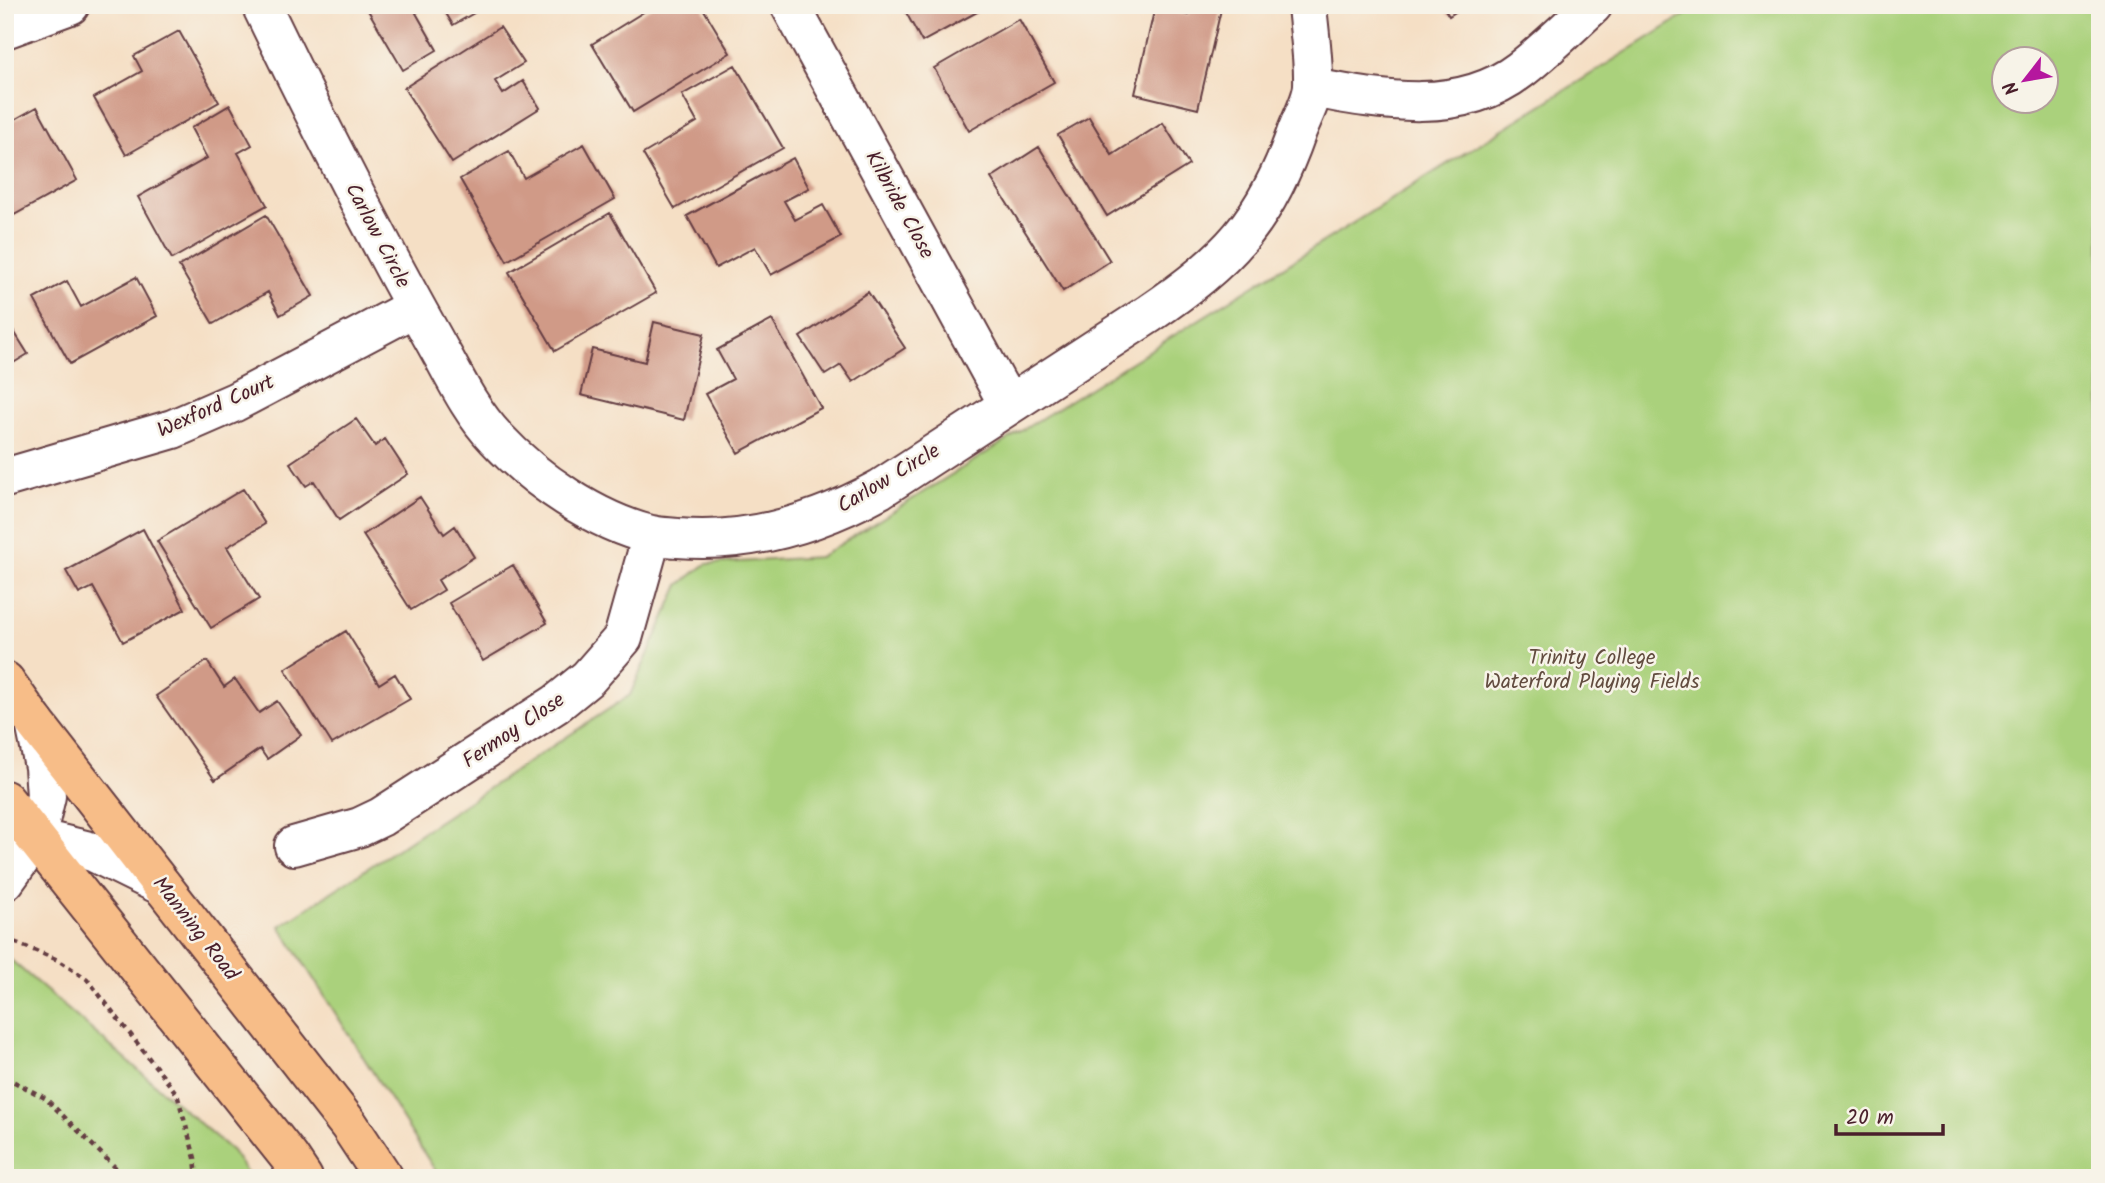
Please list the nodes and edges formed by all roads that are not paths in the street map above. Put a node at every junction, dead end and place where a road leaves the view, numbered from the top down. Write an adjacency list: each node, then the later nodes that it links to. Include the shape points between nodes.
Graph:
1 (70, 5): 6 (street)
2 (261, 5): 8 (street, Carlow Circle, via 319,127)
3 (790, 5): 9 (street, Kilbride Close)
4 (1307, 5): 7 (street, Carlow Circle)
5 (1592, 5): 7 (street, via 1520,70 1468,96 1388,102)
6 (5, 29)
7 (1313, 88): 9 (street, Carlow Circle, via 1276,186 1231,249 1191,286)
8 (415, 307): 10 (street, Wexford Court, via 235,402 173,429); 11 (street, Carlow Circle, via 495,437 557,492)
9 (1008, 404): 11 (street, Carlow Circle, via 880,489 830,514 746,536 701,540)
10 (5, 478)
11 (652, 535): 16 (street, Fermoy Close, via 623,638 588,678 556,704 392,811 360,827)
12 (5, 681): 13 (main road, Manning Road)
13 (34, 723): 15 (street, via 46,796); 17 (main road, Manning Road)
14 (5, 800): 15 (main road)
15 (20, 845): 17 (street, via 93,852); 18 (street); 19 (main road)
16 (294, 846)
17 (162, 886): 20 (main road, Manning Road, via 349,1125)
18 (6, 896)
19 (303, 1178)
20 (384, 1178)

